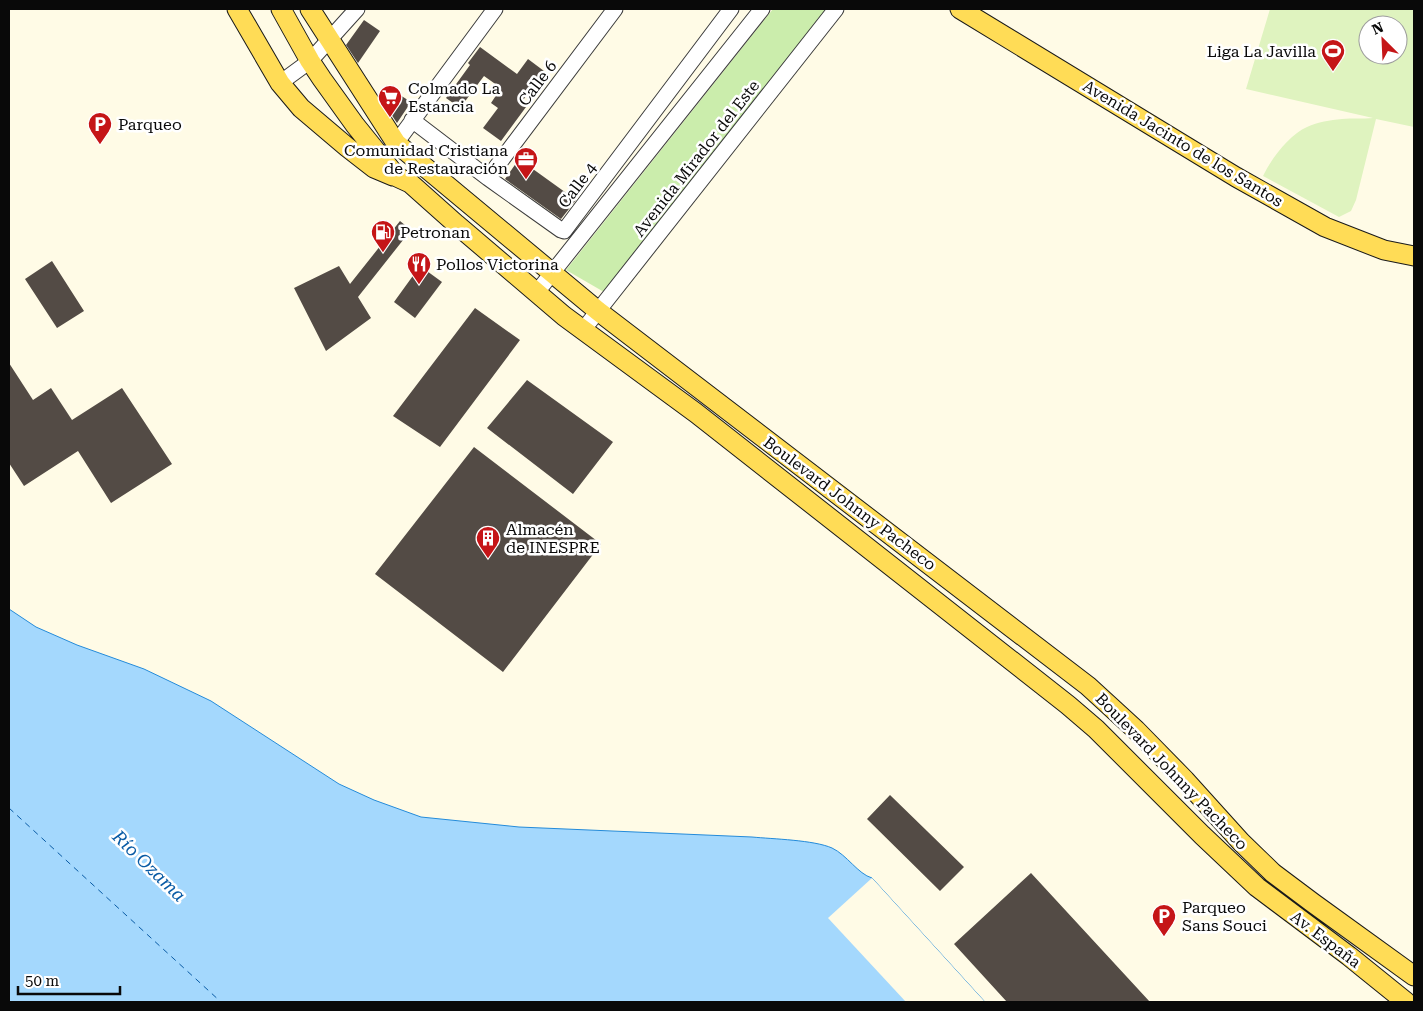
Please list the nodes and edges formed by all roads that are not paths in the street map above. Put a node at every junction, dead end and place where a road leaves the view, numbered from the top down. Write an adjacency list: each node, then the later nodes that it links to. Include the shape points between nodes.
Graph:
1 (281, 9): 12 (main road, Boulevard Johnny Pacheco)
2 (310, 9): 11 (main road, Boulevard Johnny Pacheco)
3 (357, 9): 11 (street)
4 (495, 9): 14 (street)
5 (615, 9): 17 (street, Calle 6)
6 (731, 9): 17 (street, Calle 4, via 564,230)
7 (762, 9): 19 (street)
8 (836, 9): 21 (street, Avenida Mirador del Este)
9 (960, 9): 18 (main road, Avenida Jacinto de los Santos, via 1325,227 1384,250)
10 (241, 13): 13 (main road)
11 (329, 41): 12 (street); 15 (main road, Boulevard Johnny Pacheco)
12 (310, 61): 13 (street); 16 (main road, Boulevard Johnny Pacheco)
13 (280, 83): 16 (main road, via 301,108 347,148 374,168)
14 (412, 120): 15 (street); 17 (street, Calle 4)
15 (396, 142): 19 (main road, Boulevard Johnny Pacheco)
16 (397, 177): 20 (main road, Boulevard Johnny Pacheco, via 410,183)
17 (488, 178)
18 (1414, 256)
19 (552, 273): 20 (street); 21 (main road, Boulevard Johnny Pacheco)
20 (537, 292): 22 (main road, Boulevard Johnny Pacheco)
21 (598, 311): 22 (street, Avenida Mirador del Este); 24 (main road, Boulevard Johnny Pacheco, via 1088,686 1157,752 1273,873)
22 (583, 330): 23 (main road, Boulevard Johnny Pacheco, via 696,413 1068,705)
23 (1159, 792): 25 (main road, Av. España, via 1258,887)
24 (1414, 976)
25 (1406, 1002)

